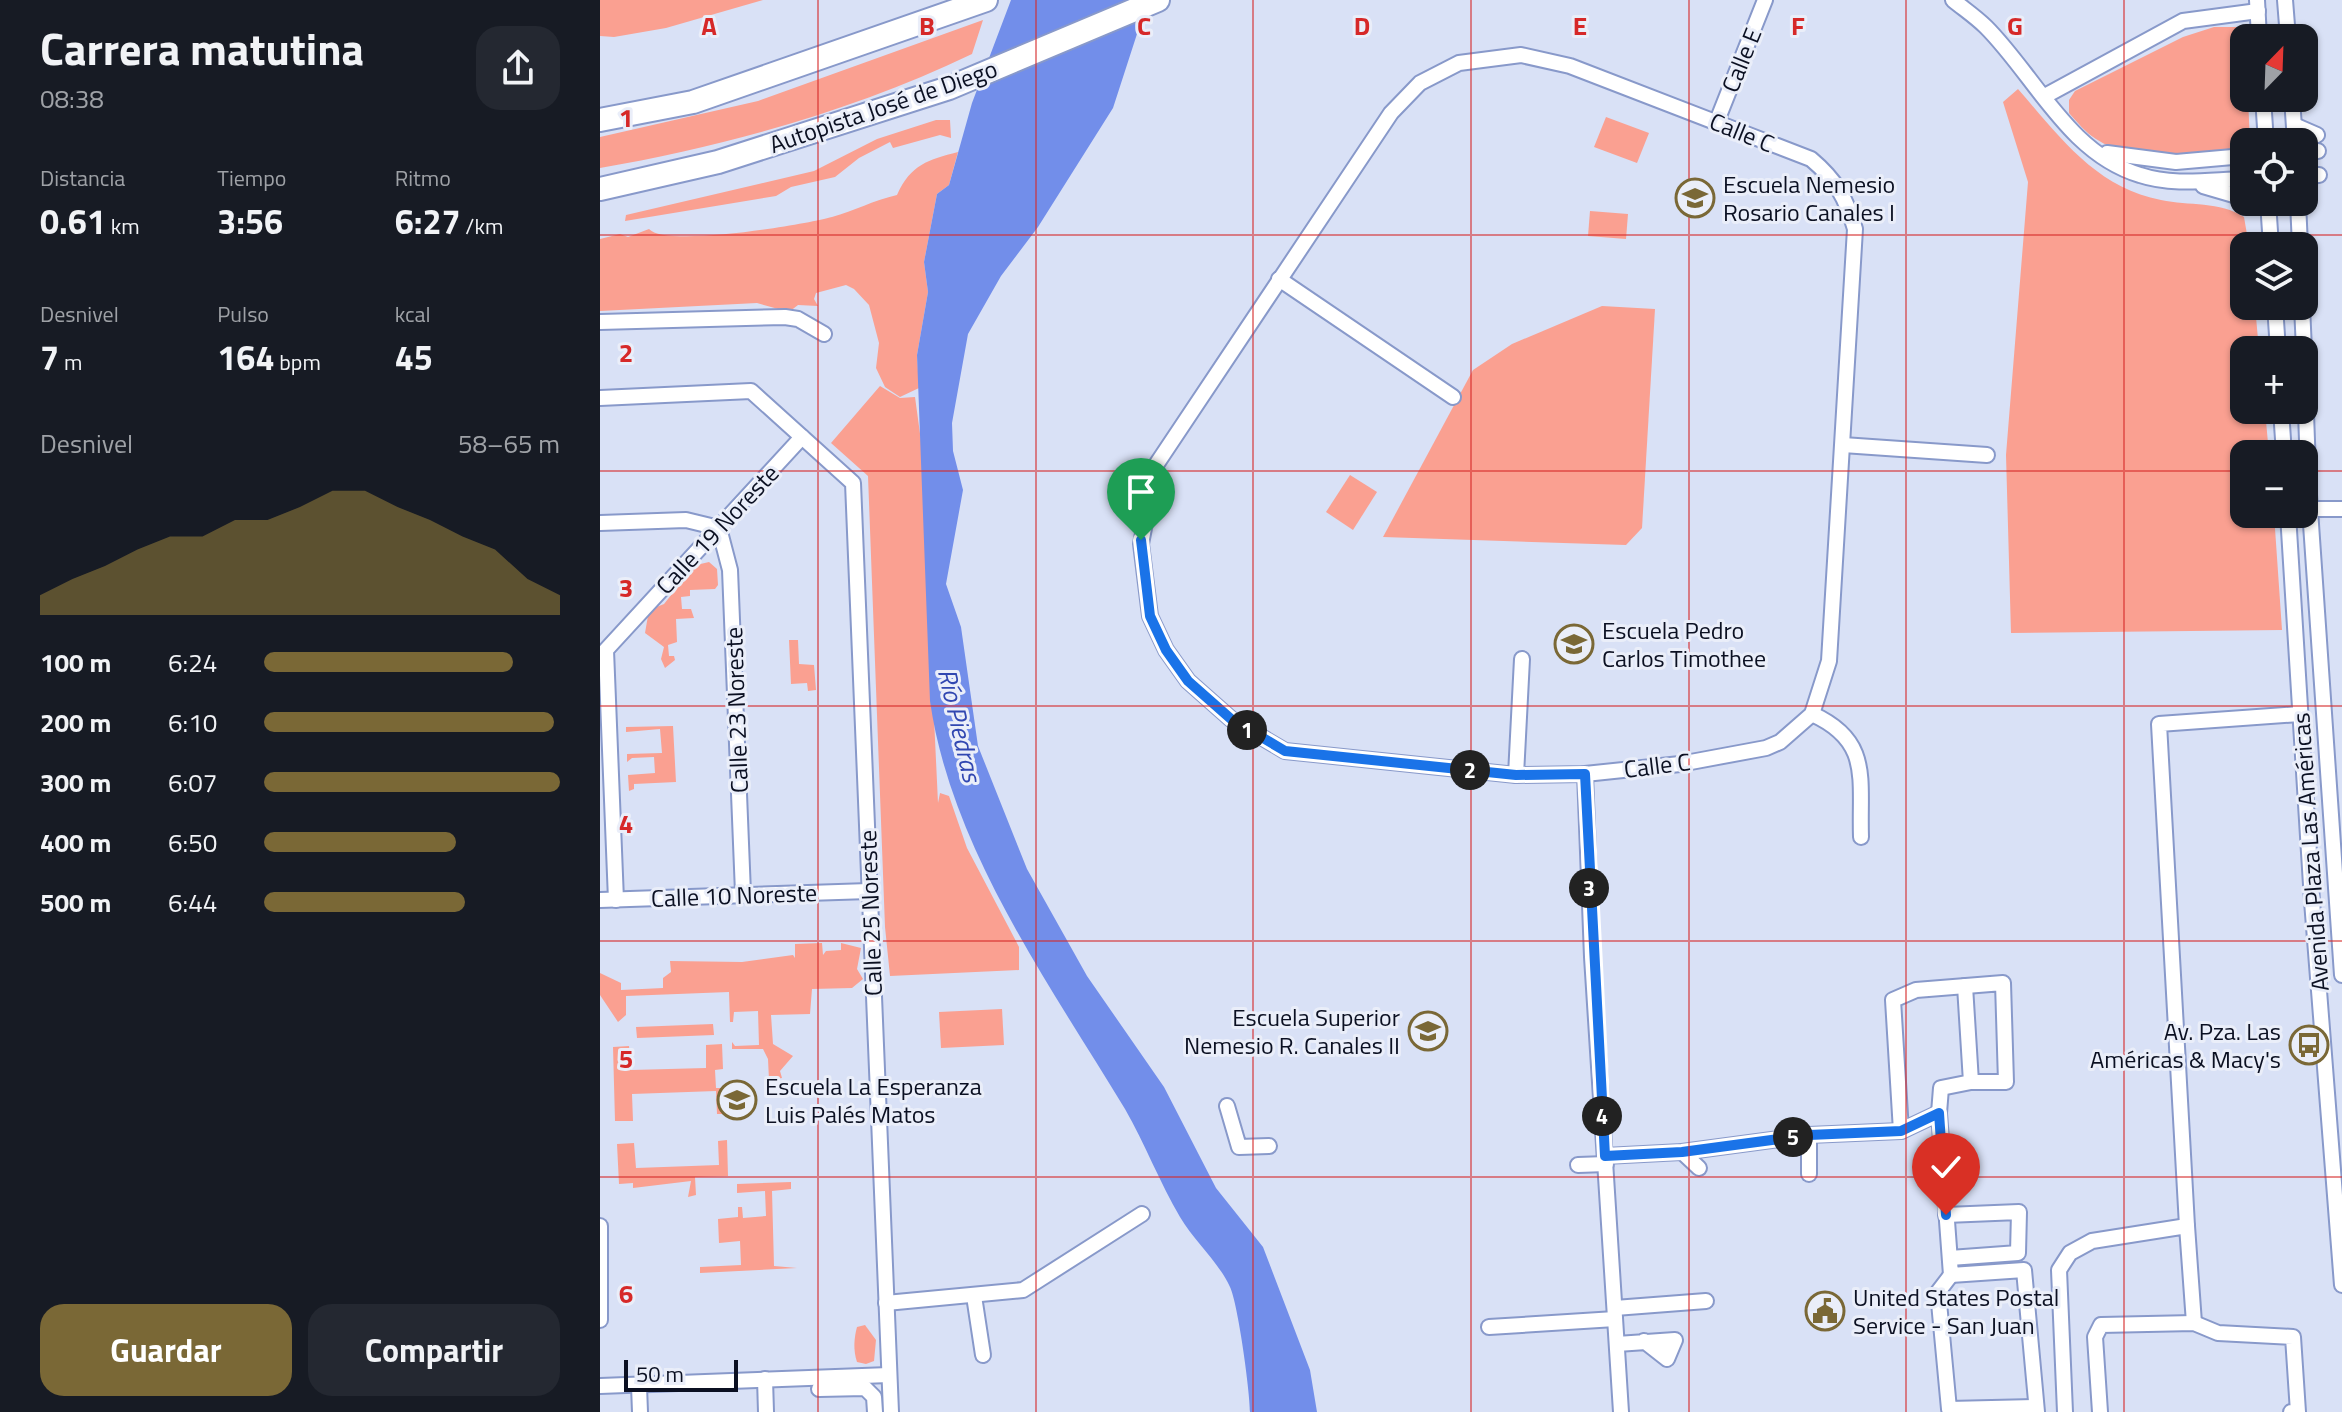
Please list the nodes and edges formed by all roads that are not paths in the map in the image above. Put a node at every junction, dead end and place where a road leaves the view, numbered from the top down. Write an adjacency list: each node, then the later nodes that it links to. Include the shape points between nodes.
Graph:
1 (986, 0): 10 (highway, via 693,102)
2 (1158, 0): 19 (highway, Autopista José de Diego, via 949,88 718,162)
3 (1765, 0): 11 (street, Calle E)
4 (1953, 0): 8 (street, via 1986,27)
5 (2285, 0): 7 (street)
6 (2257, 5): 8 (street, via 2183,21)
7 (2287, 24)
8 (2045, 96): 15 (street)
9 (2293, 112): 12 (street)
10 (600, 120)
11 (1717, 121): 25 (street, Calle C, via 1546,59 1521,55 1459,63 1420,83 1391,113); 31 (street, Calle C, via 1811,159 1834,178 1848,203 1855,229)
12 (2294, 125): 13 (street); 14 (street)
13 (2294, 128)
14 (2301, 128)
15 (2091, 148): 16 (street, via 2121,158 2176,162); 18 (street, via 2138,175)
16 (2230, 157)
17 (2230, 179): 18 (street)
18 (2183, 181): 20 (street)
19 (600, 189)
20 (2230, 194)
21 (2265, 216): 23 (street)
22 (2269, 216): 23 (street)
23 (2270, 221): 24 (street)
24 (2270, 232)
25 (1279, 279): 28 (street); 44 (street, Calle C, via 1156,465 1141,544 1150,616 1166,650 1188,681 1231,719 1285,751)
26 (600, 322): 27 (street, via 785,317)
27 (824, 334)
28 (1453, 397)
29 (600, 398): 30 (street, Calle 25 Noreste, via 751,391)
30 (802, 437): 36 (street, Calle 19 Noreste); 46 (street, Calle 25 Noreste, via 853,483)
31 (1843, 445): 32 (street); 41 (street, Calle C, via 1829,661)
32 (1987, 455)
33 (2318, 509): 34 (street)
34 (2342, 509)
35 (600, 523): 36 (street, via 686,520)
36 (719, 528): 39 (street, Calle 19 Noreste); 47 (street, Calle 23 Noreste, via 730,570)
37 (2289, 528): 42 (street, Avenida Plaza Las Américas)
38 (2311, 528): 48 (street, Avenida Plaza Las Américas)
39 (603, 650): 50 (street, Calle 19 Noreste)
40 (1522, 659): 44 (street)
41 (1812, 714): 43 (street, Calle C, via 1766,748); 45 (street, via 1838,726 1857,751)
42 (2300, 714): 51 (street, Avenida Plaza Las Américas); 70 (street, via 2159,724)
43 (1585, 774): 44 (street, Calle C); 63 (street)
44 (1516, 775)
45 (1861, 837)
46 (869, 891): 47 (street, Calle 10 Noreste); 76 (street, Calle 25 Noreste)
47 (743, 893): 50 (street, Calle 10 Noreste)
48 (2338, 899): 51 (street); 52 (street, Avenida Plaza Las Américas)
49 (600, 900): 50 (street, Calle 10 Noreste)
50 (616, 900)
51 (2312, 901): 53 (street, Avenida Plaza Las Américas)
52 (2339, 919): 53 (street); 54 (street, Avenida Plaza Las Américas)
53 (2314, 921): 73 (street, Avenida Plaza Las Américas)
54 (2342, 975)
55 (1965, 986): 56 (street); 56 (street, via 2003,983 2006,1082); 59 (street, via 1916,990 1893,1000)
56 (1971, 1082): 58 (street, via 1941,1088)
57 (1227, 1106): 61 (street, via 1239,1147)
58 (1939, 1113): 59 (street); 68 (street)
59 (1901, 1131): 60 (street)
60 (1809, 1135): 62 (street); 66 (street)
61 (1269, 1146)
62 (1682, 1152): 63 (street); 65 (street)
63 (1605, 1160): 64 (street); 77 (street)
64 (1578, 1165)
65 (1699, 1168)
66 (1809, 1174)
67 (1142, 1214): 74 (street, via 1023,1290)
68 (1946, 1215): 71 (street); 71 (street, via 2019,1212 2018,1253)
69 (600, 1226): 78 (street)
70 (2187, 1226): 79 (street); 96 (street, via 2092,1241 2070,1253 2059,1270)
71 (1950, 1258): 72 (street)
72 (1951, 1275): 89 (street, via 1938,1292 1949,1409); 90 (street, via 2024,1270)
73 (2342, 1285)
74 (974, 1296): 76 (street); 83 (street)
75 (1706, 1301): 77 (street)
76 (886, 1303): 84 (street, Calle 25 Noreste)
77 (1615, 1314): 80 (street); 82 (street)
78 (600, 1320)
79 (2194, 1323): 97 (street, via 2101,1325 2095,1337); 98 (street, via 2218,1333 2293,1337 2298,1412)
80 (1489, 1327)
81 (1644, 1341): 81 (street, via 1675,1340 1667,1359); 82 (street)
82 (1617, 1344): 95 (street)
83 (983, 1355)
84 (889, 1375): 85 (street); 94 (street, Calle 25 Noreste)
85 (765, 1379): 87 (street); 92 (street)
86 (600, 1386): 87 (street)
87 (639, 1386): 91 (street)
88 (819, 1389): 93 (street, via 865,1388 874,1397)
89 (1966, 1410): 90 (street)
90 (2036, 1410)
91 (640, 1412)
92 (766, 1412)
93 (875, 1412)
94 (891, 1412)
95 (1621, 1412)
96 (2065, 1412)
97 (2100, 1412)
98 (2291, 1412)

